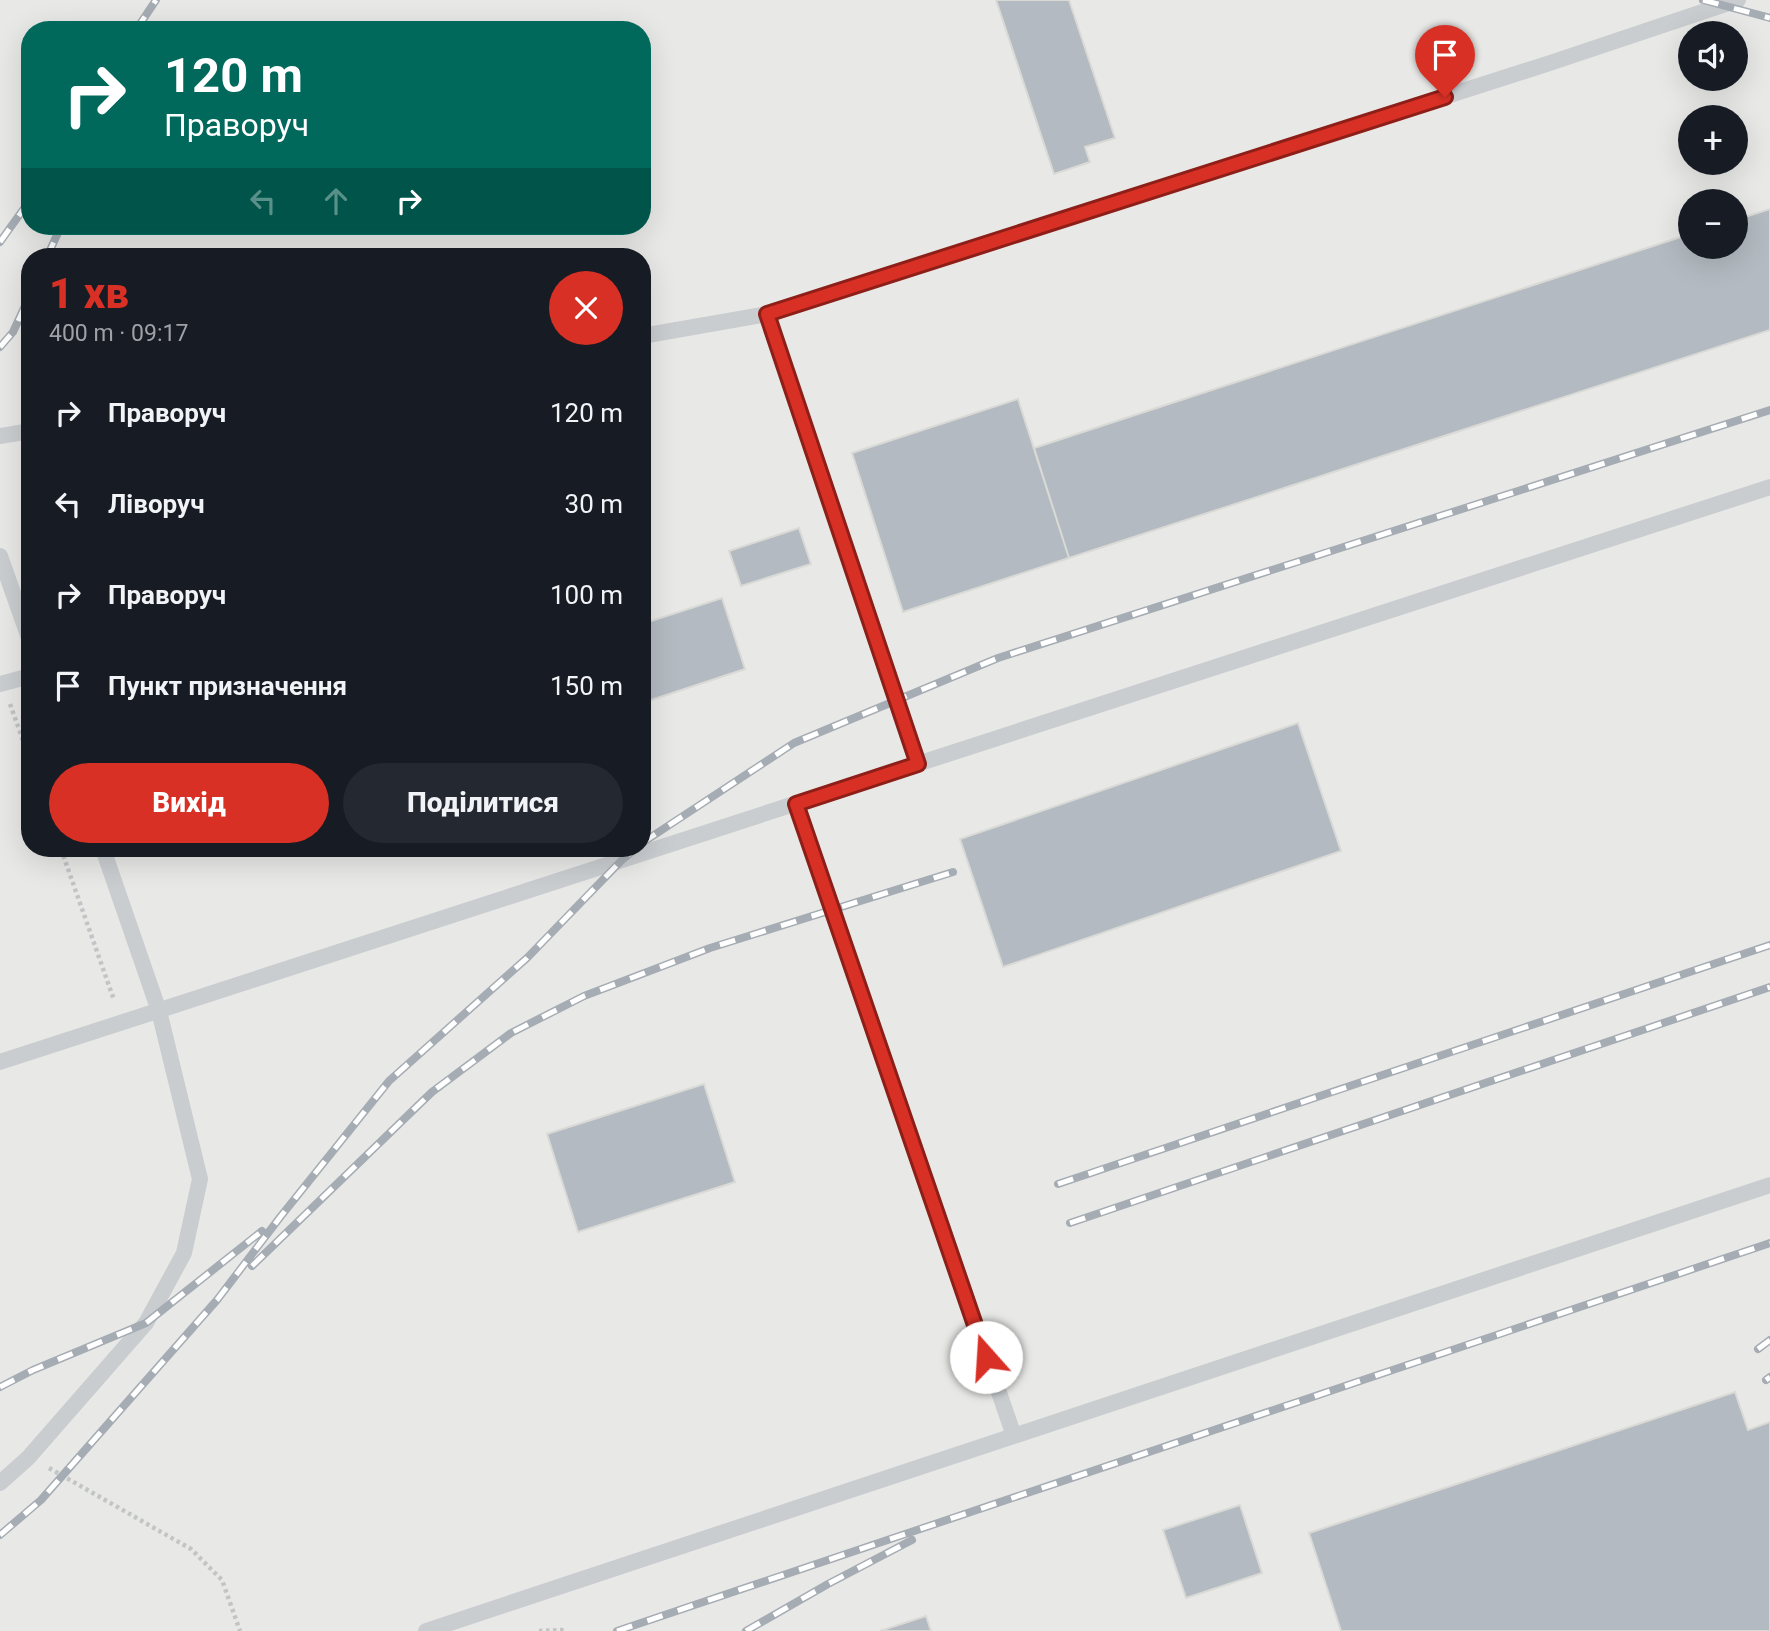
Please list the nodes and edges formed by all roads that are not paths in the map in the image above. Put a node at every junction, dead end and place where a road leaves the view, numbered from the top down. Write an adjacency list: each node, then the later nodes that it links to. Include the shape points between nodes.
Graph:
1 (1738, 0): 2 (lane)
2 (767, 314): 3 (lane); 11 (lane)
3 (651, 334)
4 (21, 432): 5 (lane)
5 (0, 436)
6 (1770, 487): 11 (lane)
7 (0, 556): 8 (lane)
8 (21, 616)
9 (21, 679): 10 (lane)
10 (2, 684)
11 (918, 764): 12 (lane)
12 (796, 804): 13 (lane); 19 (lane)
13 (651, 851)
14 (106, 857): 16 (lane)
15 (633, 857): 16 (lane)
16 (159, 1011): 17 (lane); 20 (lane, via 200,1178 184,1253 146,1323 28,1458)
17 (0, 1062)
18 (1770, 1185): 19 (lane)
19 (1014, 1436): 21 (lane)
20 (0, 1483)
21 (426, 1631)

